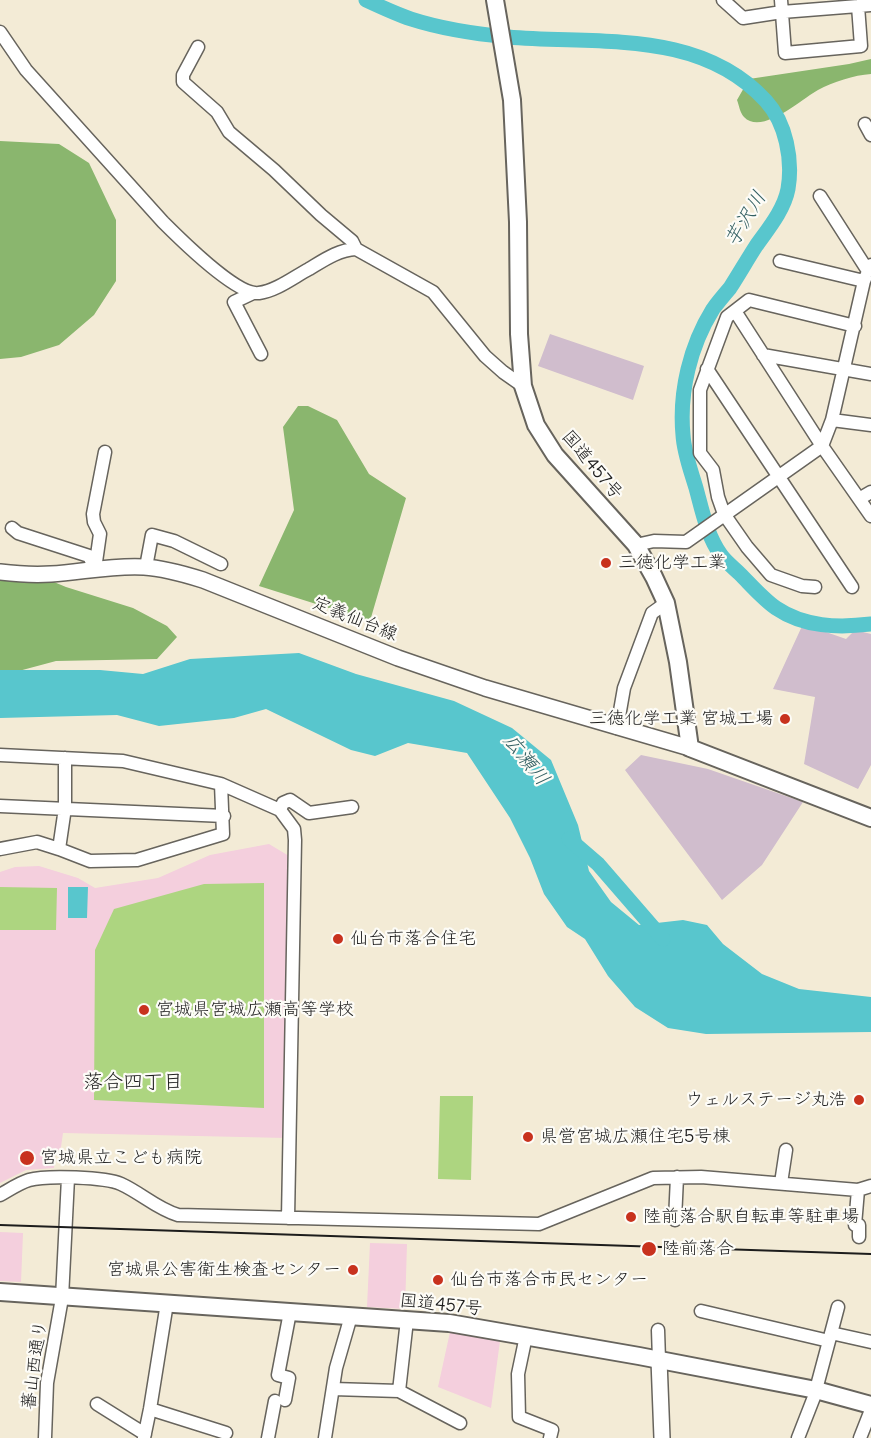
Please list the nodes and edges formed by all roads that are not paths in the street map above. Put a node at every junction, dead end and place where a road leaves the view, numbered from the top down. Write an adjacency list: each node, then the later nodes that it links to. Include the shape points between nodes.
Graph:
1 (723, 0): 5 (street, via 743,18)
2 (495, 1): 21 (highway, 国道457号, via 512,100)
3 (837, 4): 5 (street); 6 (street)
4 (871, 5): 6 (street)
5 (781, 6): 6 (street, via 785,53 861,46)
6 (858, 6)
7 (0, 32): 13 (street, via 26,70 163,222 238,287)
8 (198, 47): 10 (street, via 183,82 217,112 228,132)
9 (820, 196): 12 (street)
10 (356, 249): 13 (street, via 341,251 268,291); 21 (street, via 433,291 485,356)
11 (780, 261): 12 (street)
12 (868, 272): 15 (street)
13 (253, 293): 16 (street, via 234,302)
14 (735, 311): 15 (street, via 750,300); 17 (street); 18 (street, via 728,317)
15 (855, 326): 19 (street)
16 (261, 354)
17 (763, 356): 19 (street); 24 (street)
18 (707, 369): 26 (street); 29 (street, via 700,390 700,453 713,470)
19 (844, 371): 20 (street); 22 (street)
20 (871, 374)
21 (523, 386): 32 (highway, 国道457号, via 536,425 555,455)
22 (832, 420): 23 (street); 24 (street)
23 (871, 425)
24 (822, 446): 26 (street); 28 (street)
25 (105, 452): 35 (street, via 93,514 100,534)
26 (779, 475): 29 (street); 38 (street)
27 (871, 492): 28 (street)
28 (859, 499): 30 (street)
29 (723, 516): 32 (street, via 686,542); 37 (street, via 771,575)
30 (871, 516)
31 (12, 528): 35 (street, via 18,534 89,556)
32 (636, 545): 39 (highway, 国道457号)
33 (221, 564): 34 (street, via 152,535)
34 (146, 567): 35 (main road, 定義仙台線); 40 (main road, 定義仙台線, via 203,580 398,658)
35 (95, 568): 36 (main road, 定義仙台線, via 51,574)
36 (0, 572)
37 (815, 587)
38 (852, 587)
39 (666, 603): 40 (street, via 652,613 624,688); 41 (highway, 国道457号)
40 (617, 728): 41 (main road, 定義仙台線)
41 (690, 748): 50 (highway)
42 (0, 755): 43 (street)
43 (65, 758): 44 (street, via 123,761); 47 (street)
44 (221, 784): 48 (street); 49 (street)
45 (0, 806): 47 (street)
46 (352, 807): 48 (street, via 309,813 290,800)
47 (65, 808): 49 (street); 52 (street)
48 (280, 810): 60 (street, via 294,829 295,840)
49 (224, 816): 52 (street, via 223,834 137,860 90,861)
50 (871, 818)
51 (0, 849): 52 (street, via 37,842)
52 (59, 849)
53 (786, 1150): 56 (street)
54 (677, 1177): 56 (street); 60 (street, via 653,1178 539,1224); 61 (street)
55 (68, 1178): 59 (street, via 38,1178); 60 (street, via 108,1179 178,1215); 64 (street, 蕃山西通り)
56 (781, 1183): 58 (street)
57 (871, 1186): 58 (street)
58 (858, 1190): 62 (street, via 855,1224 859,1225)
59 (0, 1195)
60 (288, 1218)
61 (675, 1220)
62 (859, 1237)
63 (0, 1292): 64 (highway, 国道457号)
64 (62, 1298): 65 (highway, 国道457号); 85 (street, 蕃山西通り, via 47,1383)
65 (167, 1303): 68 (highway, 国道457号); 81 (street)
66 (838, 1307): 73 (street)
67 (701, 1311): 73 (street)
68 (290, 1312): 69 (highway, 国道457号); 86 (street, via 278,1376 289,1378)
69 (351, 1316): 70 (highway, 国道457号); 76 (street)
70 (407, 1320): 72 (highway, 国道457号); 77 (street)
71 (658, 1330): 75 (street)
72 (526, 1336): 75 (highway, 国道457号); 88 (street, via 518,1374 519,1417 552,1430)
73 (830, 1337): 74 (street); 78 (street)
74 (871, 1342)
75 (659, 1360): 78 (highway, 国道457号); 89 (main road)
76 (333, 1389): 77 (street); 87 (street)
77 (399, 1390): 82 (street)
78 (816, 1390): 80 (highway, 国道457号); 90 (street)
79 (97, 1404): 84 (street)
80 (871, 1408): 91 (street)
81 (150, 1409): 83 (street); 84 (street)
82 (460, 1423)
83 (226, 1433)
84 (144, 1436)
85 (45, 1438)
86 (268, 1438)
87 (325, 1438)
88 (550, 1438)
89 (662, 1438)
90 (798, 1438)
91 (860, 1438)

